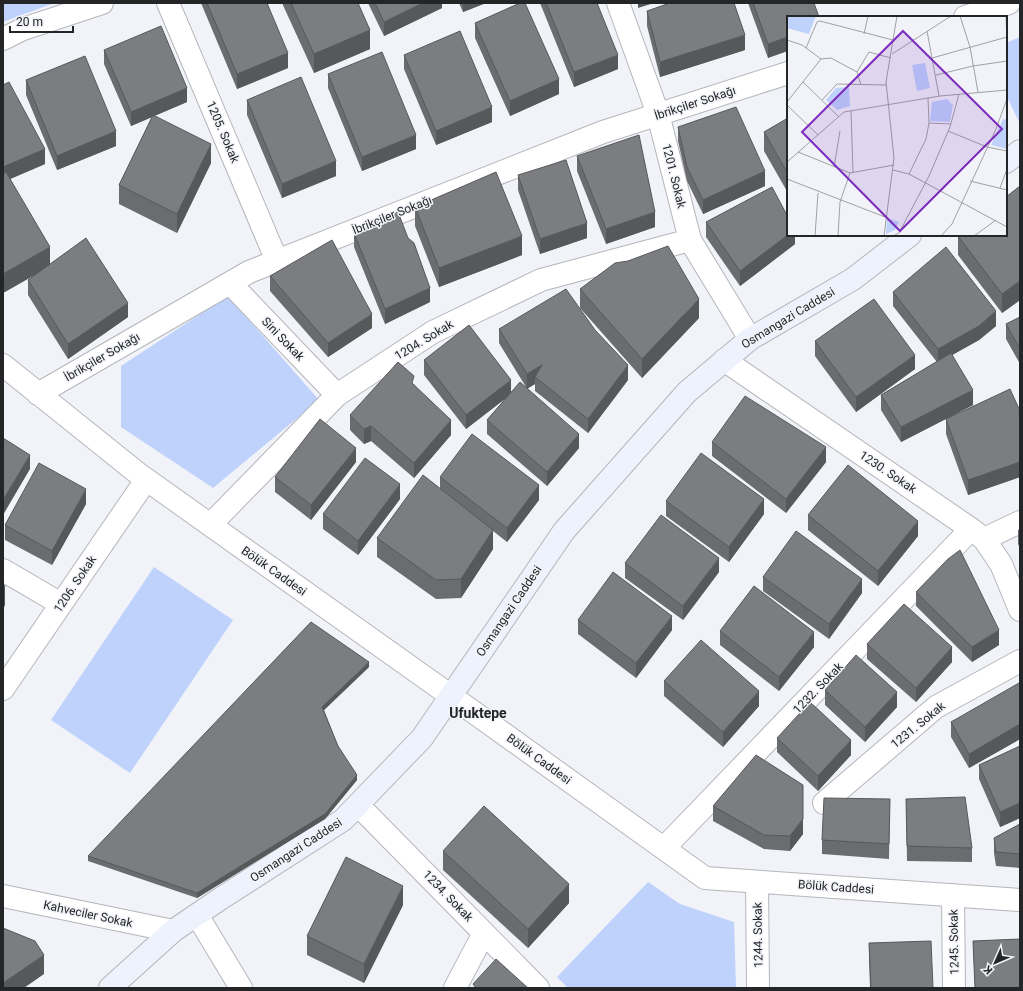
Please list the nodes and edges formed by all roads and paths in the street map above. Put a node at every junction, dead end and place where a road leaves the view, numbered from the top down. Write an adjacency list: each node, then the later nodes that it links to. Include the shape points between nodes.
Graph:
1 (102, 3): 6 (street, via 23,29)
2 (168, 3): 13 (street, 1205. Sokak)
3 (618, 3): 8 (street, 1201. Sokak)
4 (1009, 3): 5 (street)
5 (968, 16)
6 (3, 39)
7 (787, 73): 8 (street, İbrikçiler Sokağı)
8 (658, 114): 12 (street, 1201. Sokak); 13 (street, İbrikçiler Sokağı, via 603,132)
9 (1020, 151): 10 (main road)
10 (1007, 161)
11 (909, 236): 15 (main road, Osmangazi Caddesi, via 853,279)
12 (690, 240): 15 (street, 1201. Sokak); 19 (street, 1204. Sokak, via 541,280 433,332)
13 (277, 261): 14 (street, İbrikçiler Sokağı)
14 (230, 283): 18 (street, İbrikçiler Sokağı); 19 (street, Sini Sokak)
15 (750, 339): 16 (main road, Osmangazi Caddesi)
16 (724, 360): 23 (street, 1230. Sokak); 29 (main road, Osmangazi Caddesi, via 687,392 564,531)
17 (3, 365): 18 (street, Bölük Caddesi)
18 (38, 394): 20 (street, Bölük Caddesi)
19 (337, 395): 22 (street, 1204. Sokak)
20 (146, 480): 22 (street, Bölük Caddesi); 25 (street, 1206. Sokak)
21 (1020, 522): 23 (street)
22 (210, 525): 29 (street, Bölük Caddesi)
23 (978, 534): 26 (street, 1230. Sokak, via 1001,564); 32 (street, 1232. Sokak)
24 (3, 570): 25 (street)
25 (61, 604): 28 (street, 1206. Sokak)
26 (1020, 610)
27 (1020, 660): 30 (street, 1231. Sokak, via 936,707)
28 (3, 689)
29 (451, 696): 31 (main road, Osmangazi Caddesi, via 422,738); 32 (street, Bölük Caddesi)
30 (824, 803)
31 (358, 805): 37 (main road, Osmangazi Caddesi, via 344,820); 39 (street, 1234. Sokak)
32 (664, 848): 33 (street, Bölük Caddesi, via 705,878)
33 (757, 882): 34 (street, Bölük Caddesi); 44 (street, 1244. Sokak)
34 (953, 895): 36 (street, Bölük Caddesi); 45 (street, 1245. Sokak)
35 (3, 896): 38 (street, Kahveciler Sokak)
36 (1020, 900)
37 (197, 915): 38 (main road, Osmangazi Caddesi); 41 (street)
38 (173, 931): 40 (main road, Osmangazi Caddesi)
39 (484, 933): 42 (street); 43 (street, 1234. Sokak)
40 (110, 988)
41 (241, 988)
42 (455, 988)
43 (538, 988)
44 (758, 988)
45 (954, 988)

